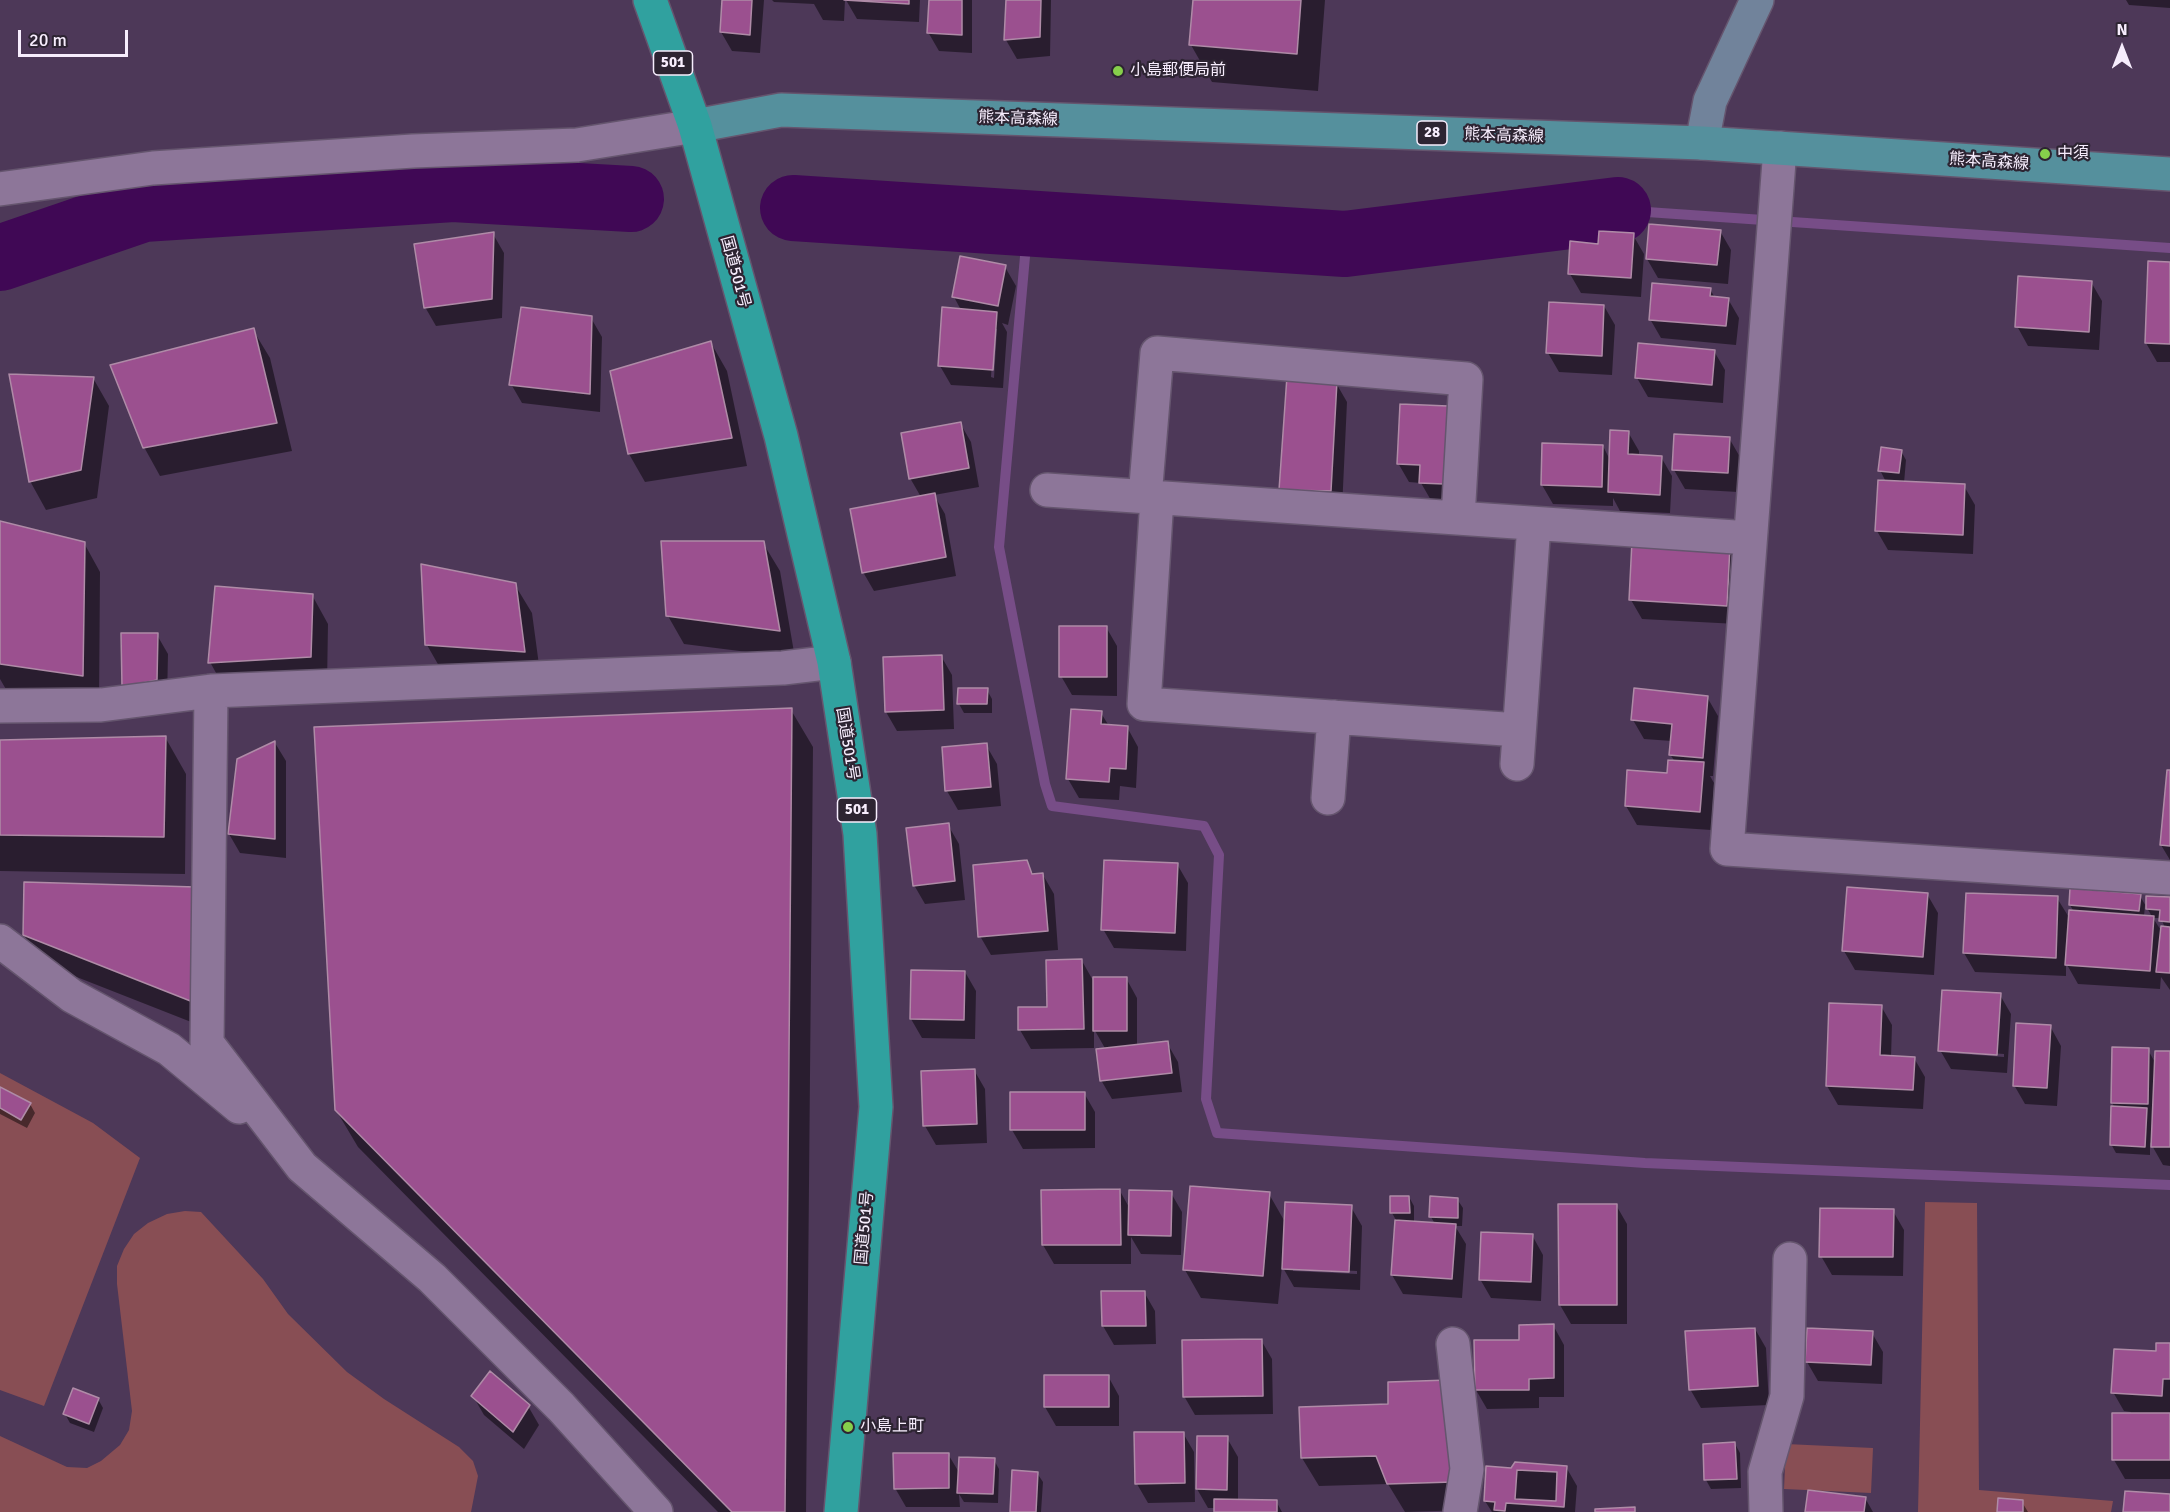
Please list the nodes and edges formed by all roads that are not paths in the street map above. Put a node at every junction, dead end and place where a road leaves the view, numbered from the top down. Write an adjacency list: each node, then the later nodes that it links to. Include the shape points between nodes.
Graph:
1 (650, 0): 3 (highway, 国道501号 / 501)
2 (1757, 0): 4 (street, via 1710,101)
3 (695, 126): 4 (main road, 熊本高森線 / 28, via 781,111); 7 (street, via 577,145 153,168); 13 (highway, 国道501号 / 501, via 781,436)
4 (1702, 143): 5 (main road, 熊本高森線 / 28)
5 (1780, 148): 6 (main road, 熊本高森線 / 28); 12 (street)
6 (2170, 174)
7 (0, 189)
8 (1047, 490): 9 (street)
9 (1151, 497): 10 (street); 10 (street, via 1157,353 1466,379); 16 (street, via 1143,704)
10 (1458, 518): 11 (street)
11 (1534, 524): 12 (street); 17 (street)
12 (1750, 538): 20 (street, via 1727,849)
13 (834, 662): 14 (street, via 783,668); 26 (highway, 国道501号 / 501, via 860,834 876,1107)
14 (211, 691): 15 (street, via 101,705); 22 (street, via 207,1043)
15 (0, 706)
16 (1335, 717): 17 (street); 19 (street)
17 (1519, 730): 18 (street)
18 (1517, 764)
19 (1328, 798)
20 (2170, 878)
21 (0, 941): 22 (street, via 72,996 169,1049)
22 (285, 1144): 25 (street, via 302,1167 432,1278 561,1407)
23 (1790, 1259): 28 (street, via 1787,1396 1765,1472)
24 (1453, 1344): 27 (street, via 1467,1469)
25 (656, 1512)
26 (841, 1512)
27 (1460, 1512)
28 (1766, 1512)

